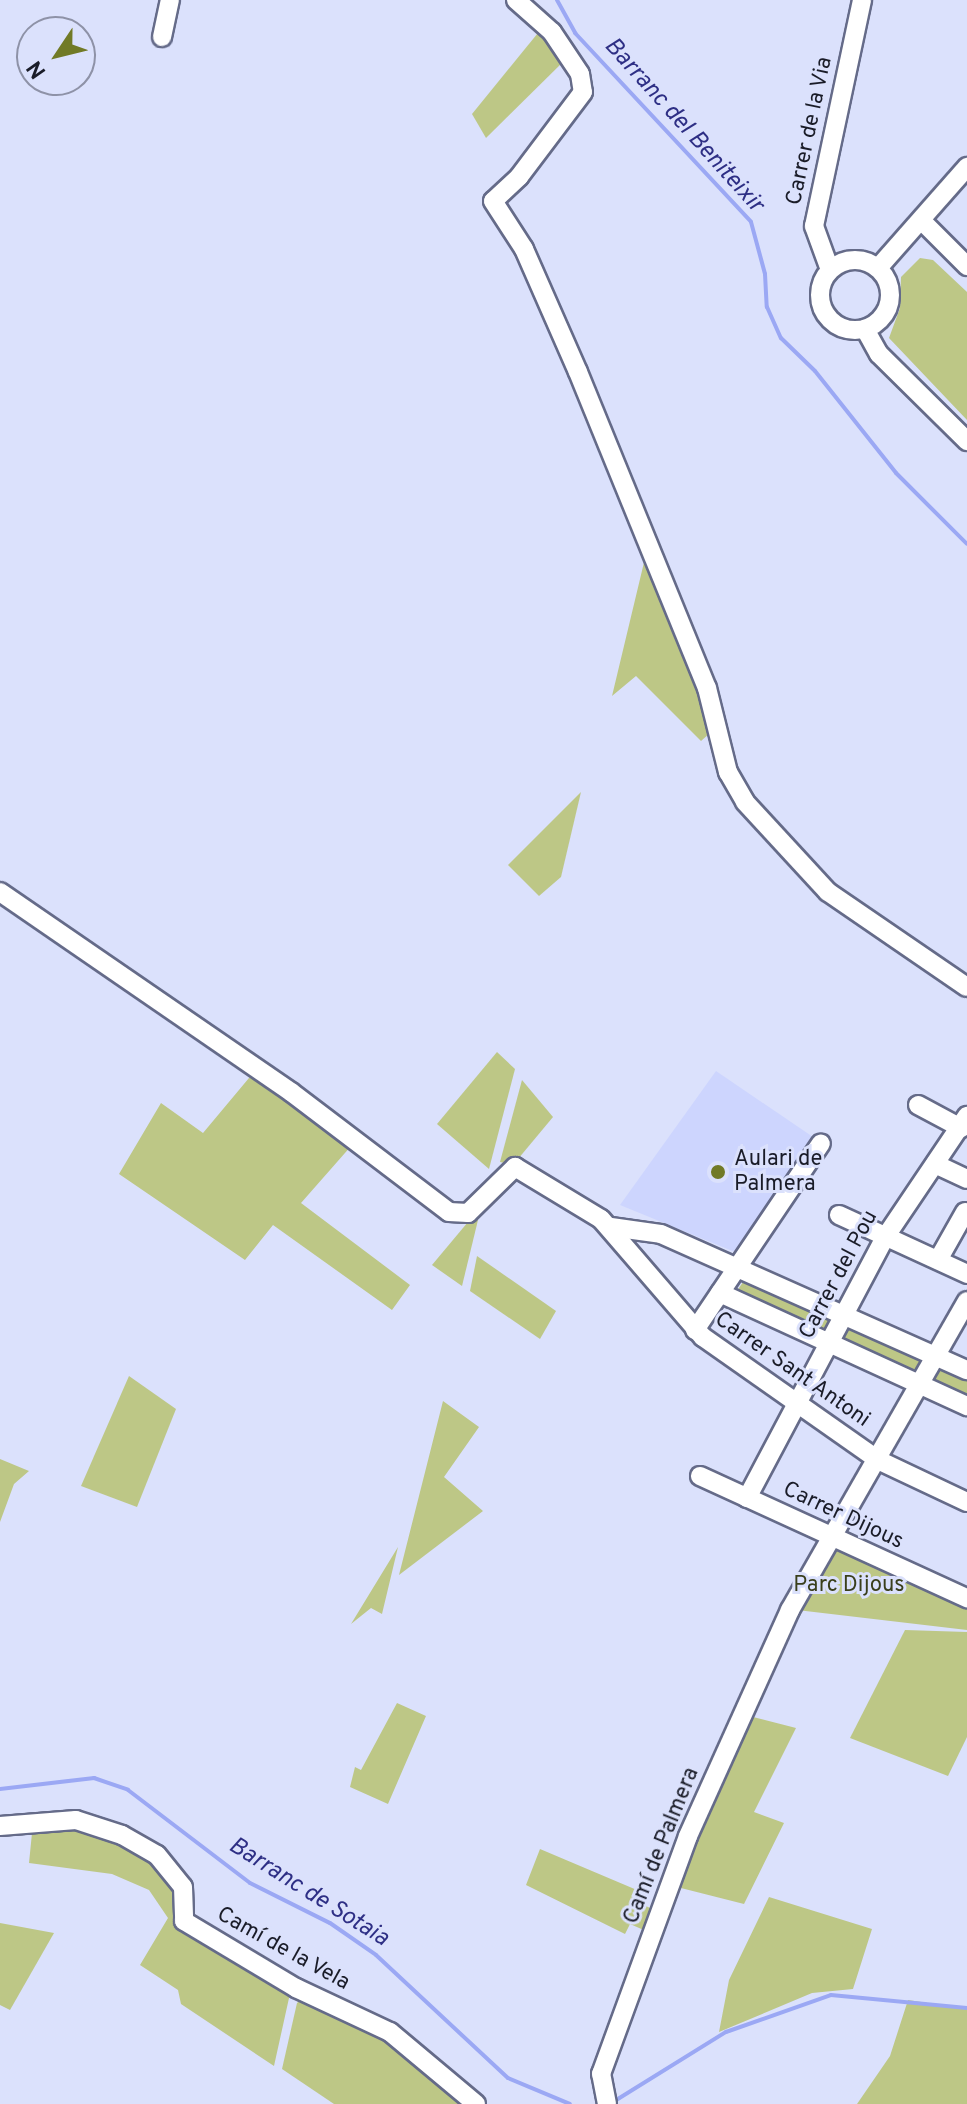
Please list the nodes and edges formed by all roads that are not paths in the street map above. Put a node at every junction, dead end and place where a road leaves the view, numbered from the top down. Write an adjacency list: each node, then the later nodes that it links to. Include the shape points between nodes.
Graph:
1 (170, 0): 4 (street)
2 (516, 0): 13 (street, via 552,32 580,74 583,92 519,177 493,201 530,263 707,688 728,772 745,802 828,892)
3 (862, 0): 9 (street, Carrer de la Via, via 814,226)
4 (162, 37)
5 (967, 167): 6 (street)
6 (922, 221): 7 (street); 8 (street)
7 (967, 266)
8 (878, 268): 9 (street, via 859,259); 10 (street, via 890,286 889,308)
9 (830, 270): 10 (street, via 821,288 822,308 845,329)
10 (865, 329): 11 (street, via 879,354)
11 (967, 441)
12 (0, 892): 21 (street, Carrer Sant Antoni, via 291,1092 449,1212 468,1213 515,1167)
13 (967, 987)
14 (918, 1105): 15 (street, Carrer del Pou)
15 (965, 1121): 17 (street, Carrer del Pou)
16 (821, 1143): 24 (street)
17 (935, 1164): 18 (street); 22 (street, Carrer del Pou)
18 (967, 1179)
19 (965, 1212): 23 (street)
20 (839, 1215): 22 (street)
21 (611, 1227): 24 (street, via 650,1230); 29 (street, Carrer Sant Antoni)
22 (886, 1236): 23 (street); 28 (street, Carrer del Pou)
23 (938, 1260): 25 (street)
24 (738, 1268): 26 (street); 28 (street)
25 (967, 1274)
26 (720, 1293): 29 (street); 30 (street)
27 (967, 1301): 31 (street, Camí de Palmera)
28 (844, 1315): 30 (street, Carrer del Pou); 31 (street)
29 (695, 1330): 34 (street, Carrer Sant Antoni)
30 (830, 1343): 33 (street); 34 (street, Carrer del Pou)
31 (936, 1356): 32 (street); 33 (street, Camí de Palmera)
32 (967, 1370)
33 (921, 1385): 35 (street); 36 (street, Camí de Palmera)
34 (797, 1403): 36 (street, Carrer Sant Antoni); 38 (street, Carrer del Pou)
35 (967, 1406)
36 (878, 1460): 39 (street, Carrer Sant Antoni); 40 (street, Camí de Palmera)
37 (700, 1476): 38 (street, Carrer Dijous)
38 (747, 1498): 40 (street, Carrer Dijous)
39 (967, 1502)
40 (833, 1538): 41 (street, Carrer Dijous); 44 (street, Camí de Palmera, via 790,1610 678,1865 601,2074)
41 (967, 1598)
42 (0, 1826): 43 (street, Camí de la Vela, via 76,1820 122,1835 157,1855 180,1878 184,1921 296,1988 390,2032)
43 (476, 2104)
44 (607, 2104)

